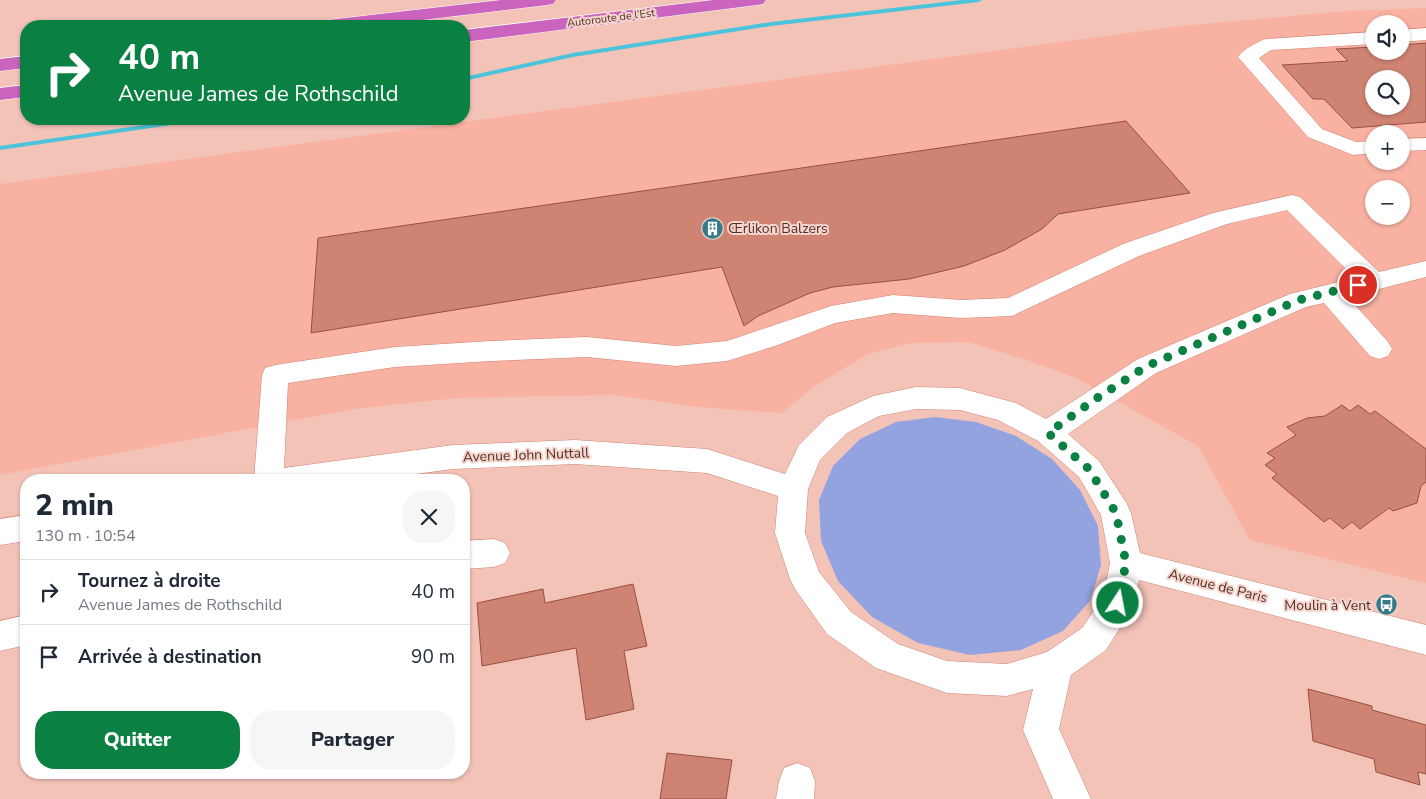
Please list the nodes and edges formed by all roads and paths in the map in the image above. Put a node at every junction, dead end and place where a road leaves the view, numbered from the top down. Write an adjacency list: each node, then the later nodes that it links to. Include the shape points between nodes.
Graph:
1 (548, 0): 3 (highway)
2 (757, 0): 5 (highway, Autoroute de l’Est)
3 (379, 20)
4 (1426, 34): 6 (street)
5 (470, 35)
6 (1410, 35)
7 (1365, 39): 14 (street, via 1266,45 1248,57 1315,133 1353,149)
8 (20, 63): 9 (highway)
9 (0, 66)
10 (20, 92): 11 (highway)
11 (0, 94)
12 (1426, 144): 13 (street)
13 (1410, 145)
14 (1365, 148)
15 (1426, 269): 16 (street)
16 (1373, 281): 17 (street); 20 (street, via 1292,202 1221,218 1131,250 1012,307 962,309 893,304 831,315 728,351 685,355 587,347 491,351 396,356 275,375)
17 (1328, 292): 18 (street); 19 (street, via 1299,300 1147,366)
18 (1379, 349)
19 (1048, 433): 22 (street, via 1006,411 960,399 916,398 873,407 837,425 809,453); 27 (street, via 1089,469 1116,513)
20 (269, 474)
21 (329, 474): 22 (street, Avenue John Nuttall, via 453,457 575,452 707,462)
22 (793, 489): 31 (street, via 790,533 806,579 840,623 888,657 947,677 1007,680)
23 (20, 529): 24 (street)
24 (0, 532)
25 (494, 553): 26 (street)
26 (470, 555)
27 (1126, 563): 30 (street, Avenue de Paris); 31 (street, via 1118,603 1094,639)
28 (20, 631): 29 (street)
29 (0, 636)
30 (1426, 640)
31 (1056, 666): 32 (street, via 1041,730)
32 (1072, 799)

